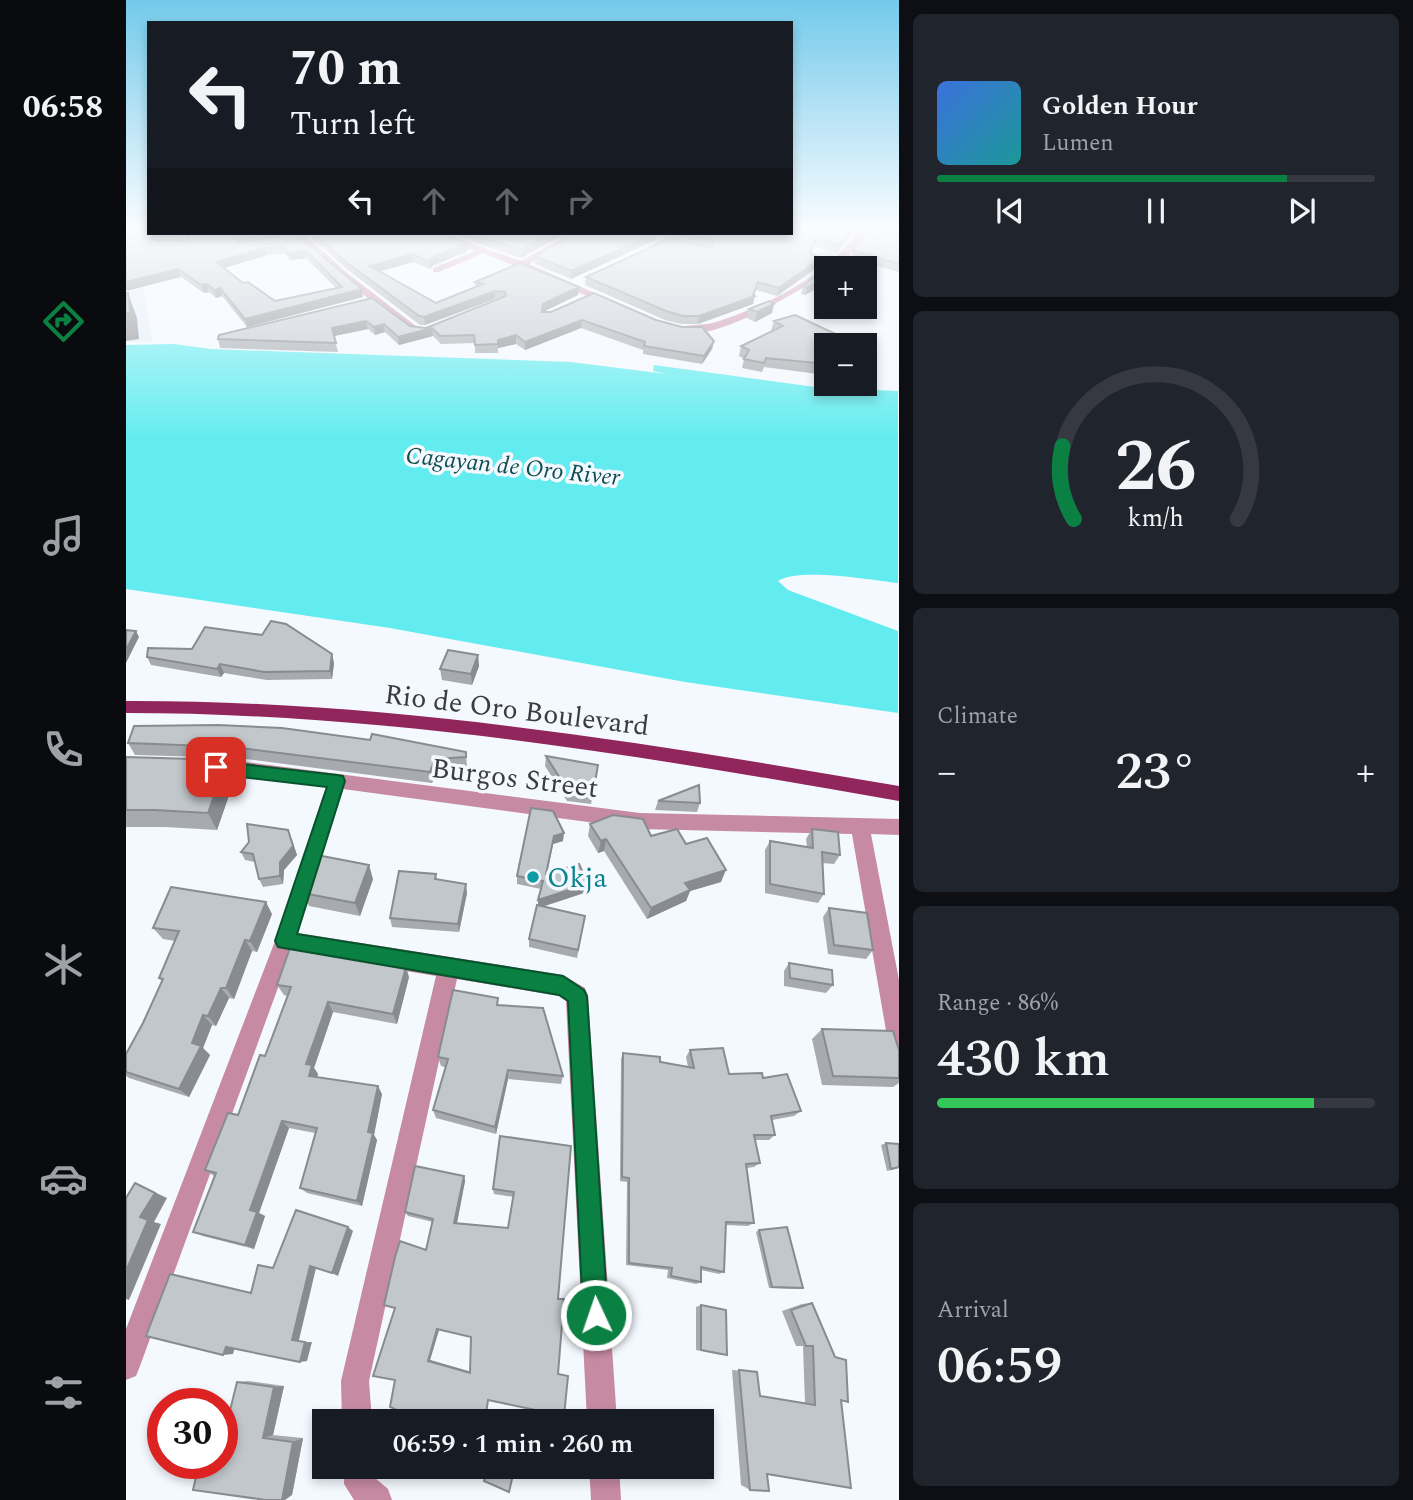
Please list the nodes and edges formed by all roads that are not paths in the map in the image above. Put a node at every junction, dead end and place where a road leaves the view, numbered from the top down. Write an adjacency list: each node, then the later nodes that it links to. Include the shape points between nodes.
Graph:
1 (373, 300): 5 (street)
2 (378, 300): 7 (street, via 416,330)
3 (603, 300): 6 (street)
4 (778, 300): 8 (street, via 699,330)
5 (365, 302)
6 (624, 309)
7 (438, 326)
8 (671, 328)
9 (126, 707): 12 (main road, Rio de Oro Boulevard, via 262,708 519,733)
10 (188, 766): 11 (street, Burgos Street)
11 (337, 781): 13 (street, Burgos Street, via 640,821); 15 (street)
12 (898, 794)
13 (860, 826): 14 (street, Burgos Street); 16 (street)
14 (898, 827)
15 (285, 941): 17 (street); 19 (street)
16 (891, 961): 18 (street)
17 (449, 968): 20 (street, via 355,1381); 21 (street, via 563,986 577,996)
18 (898, 1042)
19 (126, 1366)
20 (356, 1409)
21 (601, 1409)
22 (359, 1479): 24 (street)
23 (605, 1479): 25 (street)
24 (377, 1500)
25 (606, 1500)

